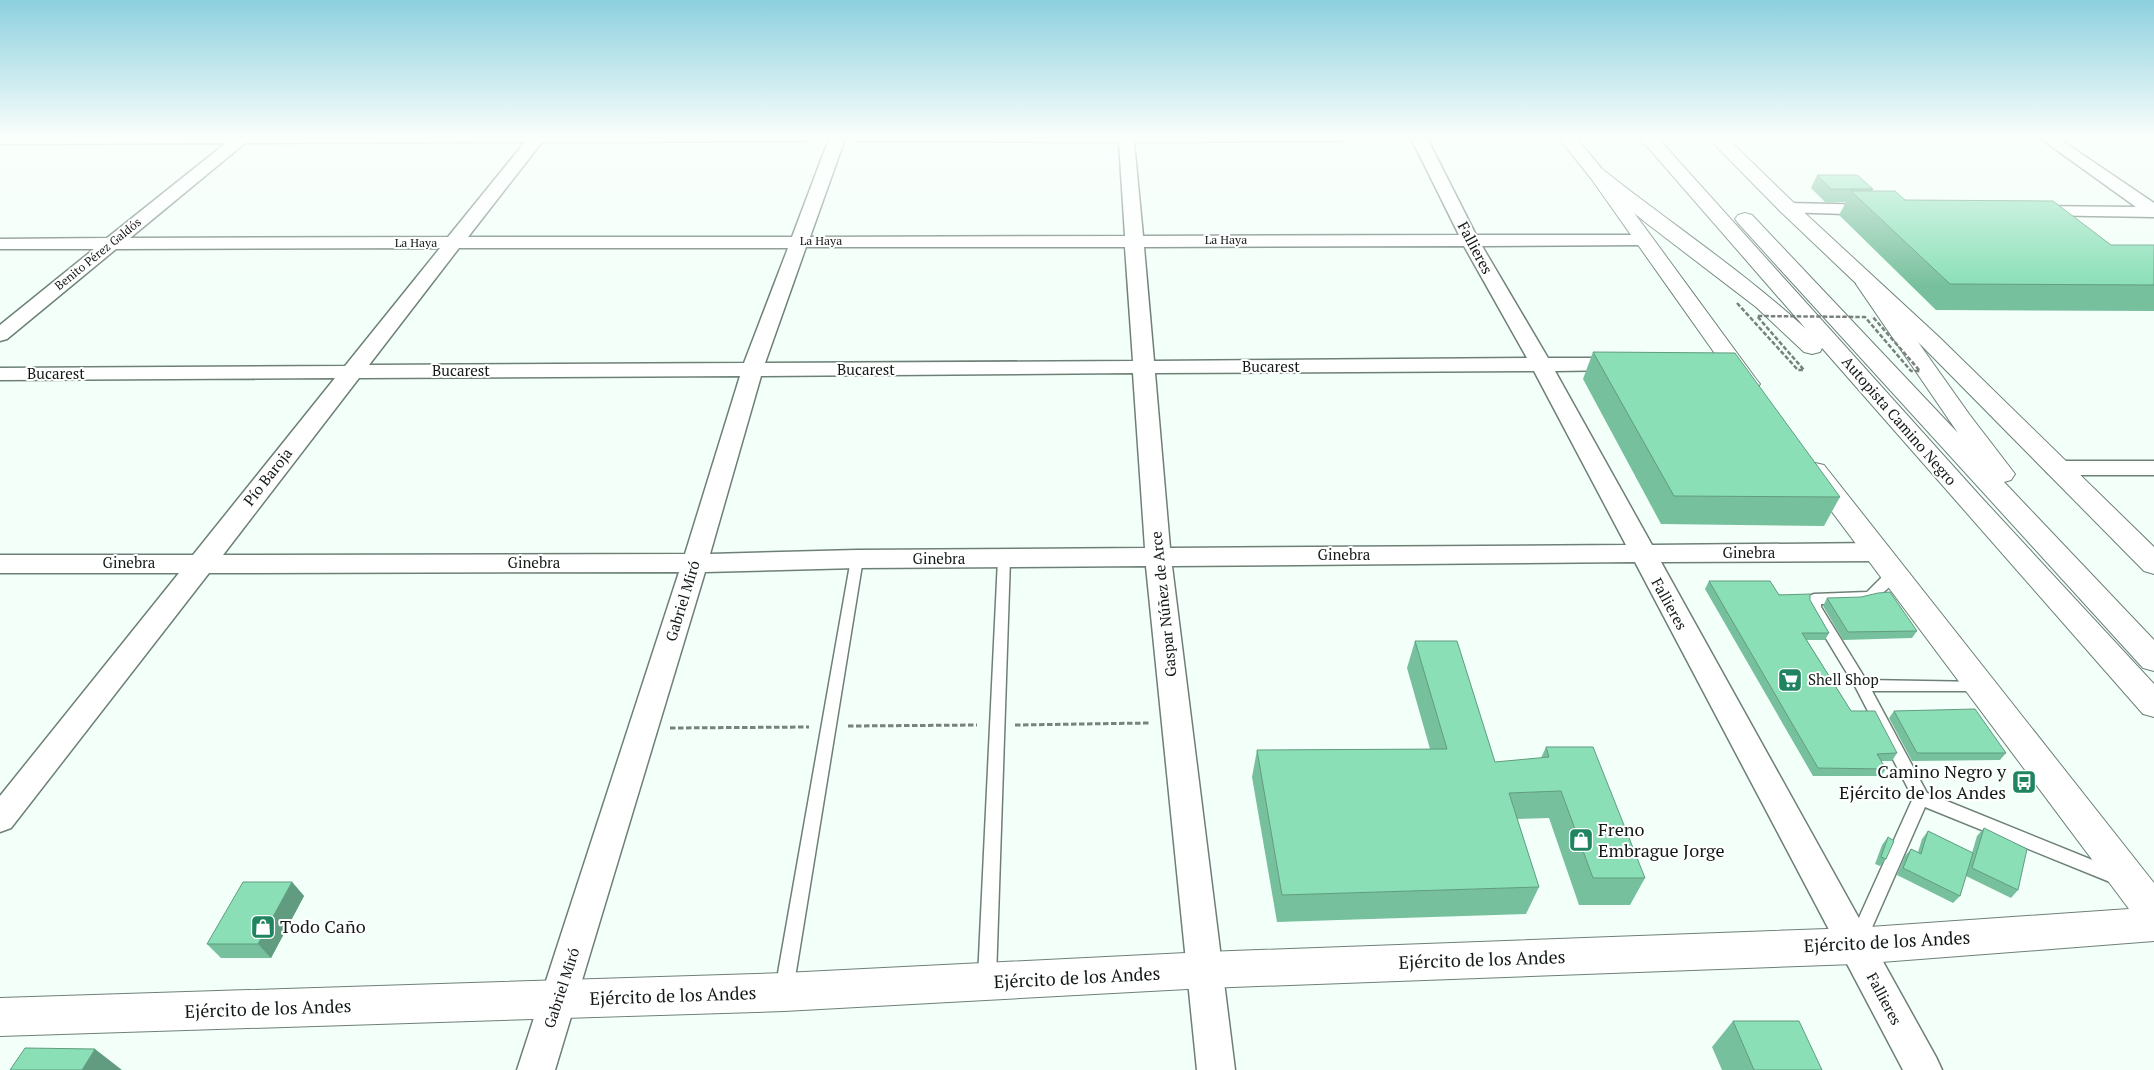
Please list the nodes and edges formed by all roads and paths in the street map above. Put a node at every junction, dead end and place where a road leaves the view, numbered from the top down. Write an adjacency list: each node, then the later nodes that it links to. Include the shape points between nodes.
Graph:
1 (182, 186): 20 (street, Benito Pérez Galdós)
2 (498, 186): 21 (street, Pío Baroja)
3 (820, 186): 19 (street, Gabriel Miró)
4 (1130, 186): 16 (street, Gaspar Núñez de Arce)
5 (1443, 186): 17 (street, Fallieres)
6 (1605, 186): 18 (main road)
7 (1612, 186): 37 (main road, via 1764,302)
8 (1691, 186): 37 (main road, Autopista Camino Negro)
9 (1715, 186): 47 (main road, Autopista Camino Negro)
10 (1766, 186): 12 (main road)
11 (2117, 186): 15 (street)
12 (1788, 208): 13 (street); 23 (main road)
13 (1890, 210)
14 (2017, 211): 15 (street)
15 (2154, 212)
16 (1135, 240): 17 (street, La Haya); 19 (street, La Haya); 29 (street, Gaspar Núñez de Arce)
17 (1470, 240): 18 (street, La Haya); 28 (street, Fallieres)
18 (1643, 240): 33 (main road, via 1722,363)
19 (801, 241): 21 (street, La Haya); 30 (street, Gabriel Miró)
20 (112, 243): 21 (street, La Haya); 22 (street, La Haya); 26 (street, Benito Pérez Galdós)
21 (453, 243): 31 (street, Pío Baroja)
22 (0, 244)
23 (1867, 284): 35 (main road, via 1931,342); 47 (main road, via 1966,426)
24 (1737, 303): 25 (path, bridge, via 1798,370 1804,370 1757,316 1865,317 1911,371 1920,371)
25 (1872, 316)
26 (0, 335)
27 (1646, 364): 28 (street, Bucarest)
28 (1541, 365): 29 (street, Bucarest); 38 (street, Fallieres)
29 (1145, 368): 30 (street, Bucarest); 39 (street, Gaspar Núñez de Arce)
30 (752, 370): 31 (street, Bucarest); 44 (street, Gabriel Miró)
31 (351, 372): 32 (street, Bucarest); 43 (street, Pío Baroja)
32 (0, 374)
33 (1762, 402)
34 (1798, 449): 42 (main road)
35 (2056, 468): 36 (street); 46 (main road)
36 (2154, 468)
37 (1972, 503): 51 (main road, Autopista Camino Negro)
38 (1642, 553): 39 (street, Ginebra); 42 (street, Ginebra); 61 (street, Fallieres)
39 (1158, 556): 41 (street, Ginebra); 62 (street, Gaspar Núñez de Arce)
40 (858, 559): 41 (street, Ginebra); 44 (street, Ginebra); 54 (lane)
41 (1004, 559): 53 (lane)
42 (1886, 562): 49 (lane, via 1872,595 1814,599 1814,607); 50 (main road)
43 (201, 563): 44 (street, Ginebra); 45 (street, Ginebra); 57 (street, Pío Baroja)
44 (694, 563): 65 (street, Gabriel Miró)
45 (0, 564)
46 (2154, 564)
47 (2118, 623): 48 (main road, Autopista Camino Negro)
48 (2151, 656)
49 (1862, 685): 50 (lane); 56 (lane)
50 (1981, 686): 58 (main road)
51 (2154, 705)
52 (1157, 723): 53 (path)
53 (998, 725): 54 (path); 63 (lane)
54 (829, 727): 55 (path); 64 (lane)
55 (680, 728)
56 (1921, 798): 58 (lane); 61 (lane)
57 (0, 818)
58 (2132, 884): 59 (main road)
59 (2154, 912)
60 (2154, 924): 61 (main road, Ejército de los Andes)
61 (1855, 946): 62 (main road, Ejército de los Andes); 69 (street, Fallieres)
62 (1206, 970): 63 (main road, Ejército de los Andes); 68 (street, Gaspar Núñez de Arce)
63 (987, 983): 64 (main road, Ejército de los Andes)
64 (784, 992): 65 (main road, Ejército de los Andes)
65 (559, 999): 66 (main road, Ejército de los Andes); 67 (street, Gabriel Miró)
66 (0, 1017)
67 (536, 1070)
68 (1216, 1070)
69 (1923, 1070)

